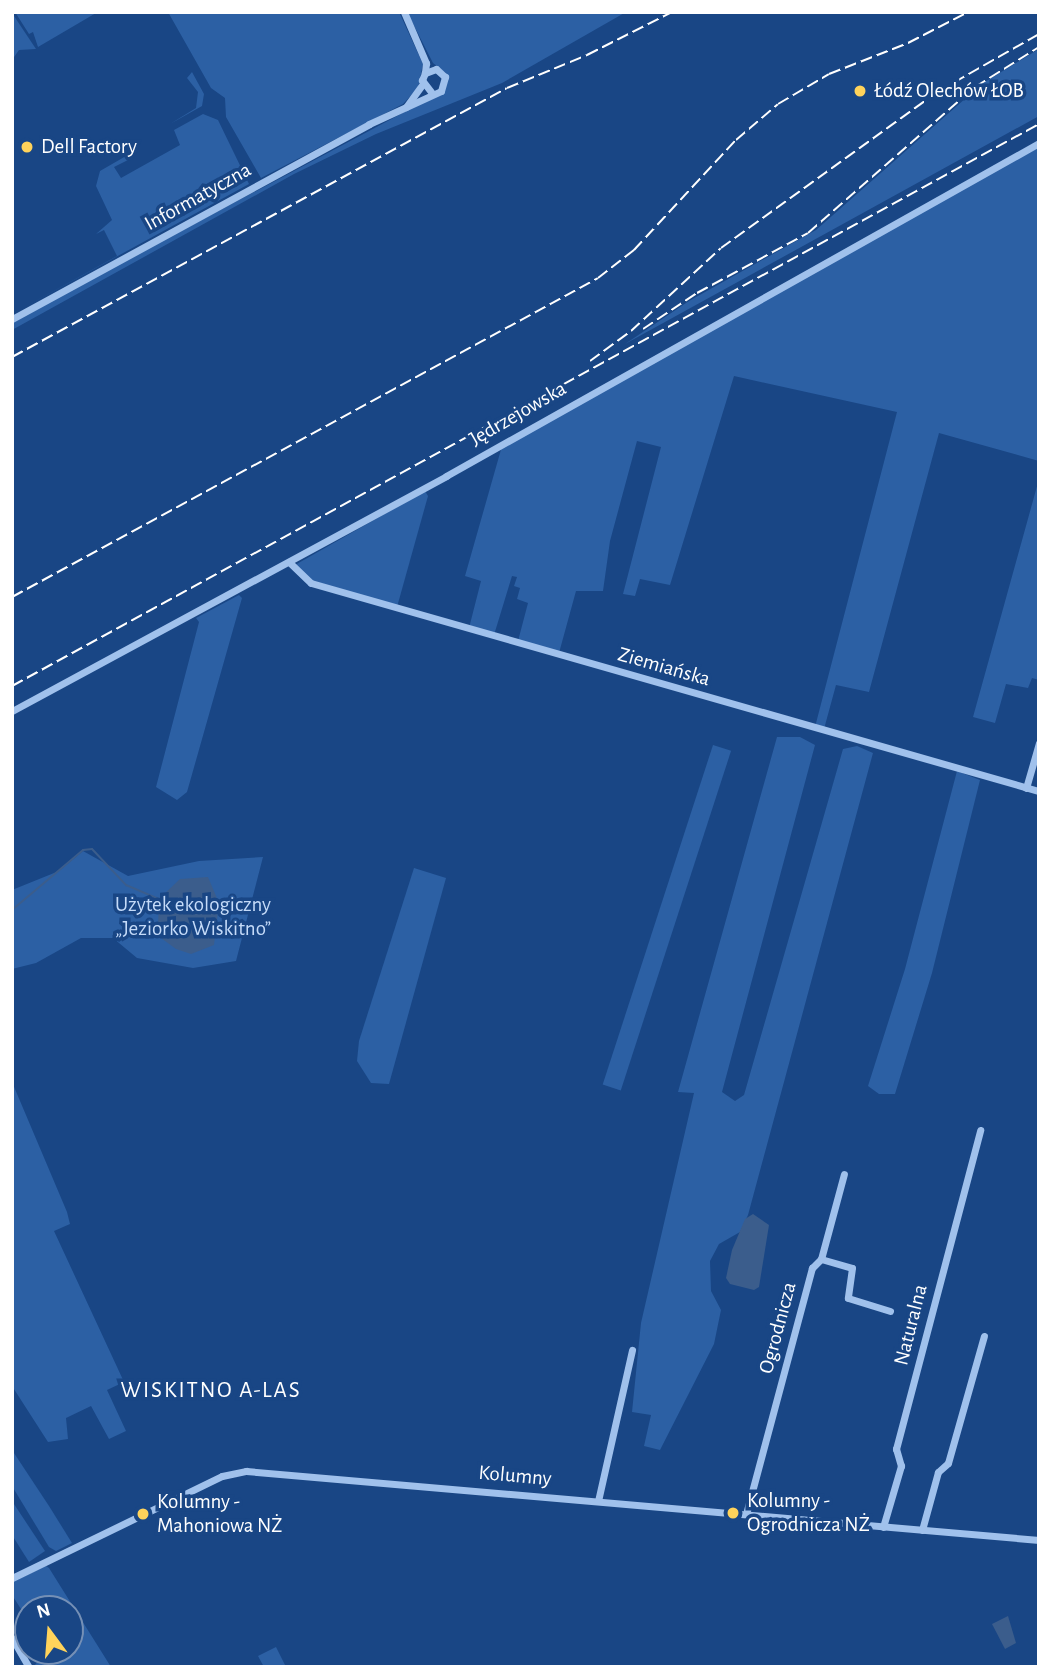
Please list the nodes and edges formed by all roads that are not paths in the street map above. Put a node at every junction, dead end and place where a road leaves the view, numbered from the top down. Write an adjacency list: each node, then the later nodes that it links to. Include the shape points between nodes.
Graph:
1 (404, 12): 2 (street, Informatyczna)
2 (414, 35): 3 (street, Informatyczna); 4 (street, Informatyczna)
3 (436, 69): 4 (street); 6 (street, via 443,73 446,84 439,92)
4 (425, 73): 5 (street, Informatyczna)
5 (423, 84): 6 (street); 7 (street, Informatyczna)
6 (431, 92): 7 (street, Informatyczna)
7 (403, 110): 9 (street, Informatyczna)
8 (1039, 143): 10 (street, Jędrzejowska)
9 (12, 319)
10 (289, 562): 11 (street, Jędrzejowska); 13 (street, Ziemiańska, via 312,583)
11 (12, 711)
12 (1039, 743): 13 (street)
13 (1027, 788): 14 (street, Ziemiańska)
14 (1039, 792)
15 (980, 1130): 23 (street, Naturalna, via 896,1449 901,1466)
16 (844, 1174): 17 (street, Ogrodnicza)
17 (821, 1259): 18 (street, via 852,1268 848,1298); 22 (street, Ogrodnicza, via 812,1268)
18 (890, 1311)
19 (984, 1336): 24 (street)
20 (632, 1350): 21 (street)
21 (598, 1501): 22 (street, Kolumny); 26 (street, Kolumny, via 246,1471 222,1476)
22 (746, 1514): 23 (street, Kolumny)
23 (883, 1527): 24 (street, Kolumny)
24 (922, 1530): 25 (street, Kolumny)
25 (1039, 1540)
26 (12, 1578)
27 (12, 1638): 28 (street)
28 (29, 1667)

